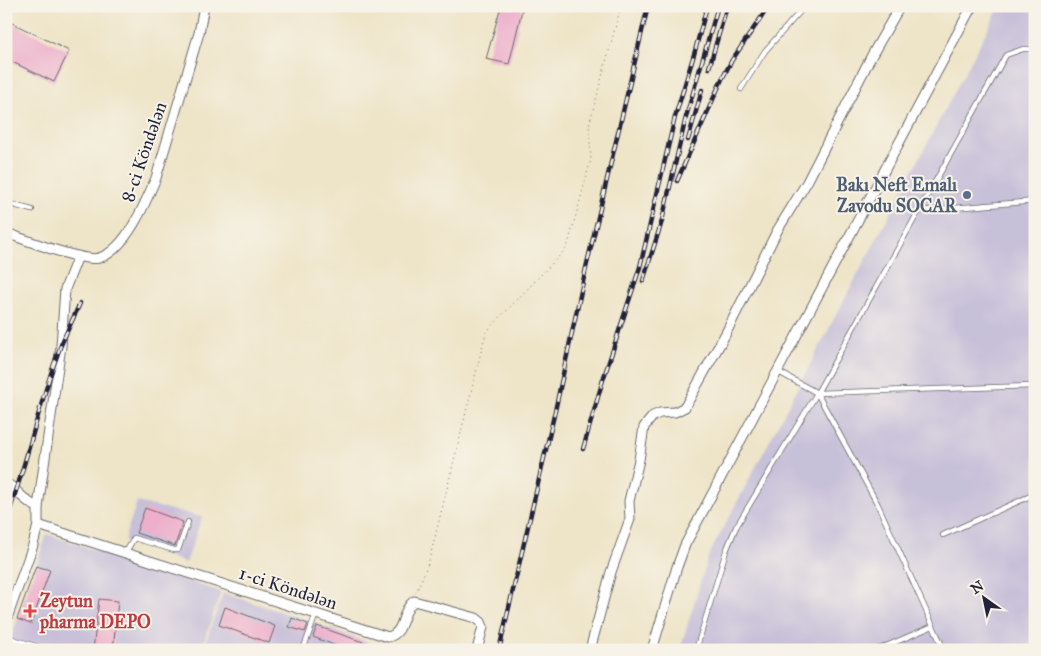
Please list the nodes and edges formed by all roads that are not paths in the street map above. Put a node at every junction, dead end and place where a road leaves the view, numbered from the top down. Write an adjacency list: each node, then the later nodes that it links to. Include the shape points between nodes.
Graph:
1 (204, 6): 12 (street, 8-ci Köndələn, via 179,103 148,198 126,237 110,252 99,259)
2 (805, 6): 6 (lane, via 764,51)
3 (900, 6): 30 (street, via 685,407 653,416 644,427 629,501 630,518 611,572)
4 (972, 6): 13 (street)
5 (1035, 49): 10 (lane, via 1006,55)
6 (741, 89)
7 (1035, 201): 10 (lane)
8 (6, 203): 9 (lane)
9 (32, 210)
10 (919, 211): 15 (lane)
11 (6, 233): 12 (street, 8-ci Köndələn)
12 (78, 256): 18 (street, via 65,289 61,346)
13 (777, 371): 15 (lane); 31 (street, via 685,545)
14 (1035, 386): 15 (lane)
15 (817, 393): 25 (lane, via 878,505); 32 (lane, via 736,527)
16 (6, 483): 18 (street)
17 (1035, 494): 21 (lane)
18 (38, 507): 20 (street)
19 (188, 522): 22 (lane, via 178,550 134,538)
20 (38, 525): 22 (street, 1-ci Köndələn); 24 (street)
21 (943, 535)
22 (126, 552): 23 (street, 1-ci Köndələn)
23 (316, 614): 28 (lane); 29 (street, 1-ci Köndələn, via 388,637 397,632 406,610 414,601 476,618 482,627)
24 (6, 621)
25 (933, 626): 33 (lane); 34 (lane)
26 (6, 637): 27 (lane)
27 (48, 650)
28 (303, 650)
29 (477, 650)
30 (590, 650)
31 (652, 650)
32 (696, 650)
33 (877, 650)
34 (944, 650)

